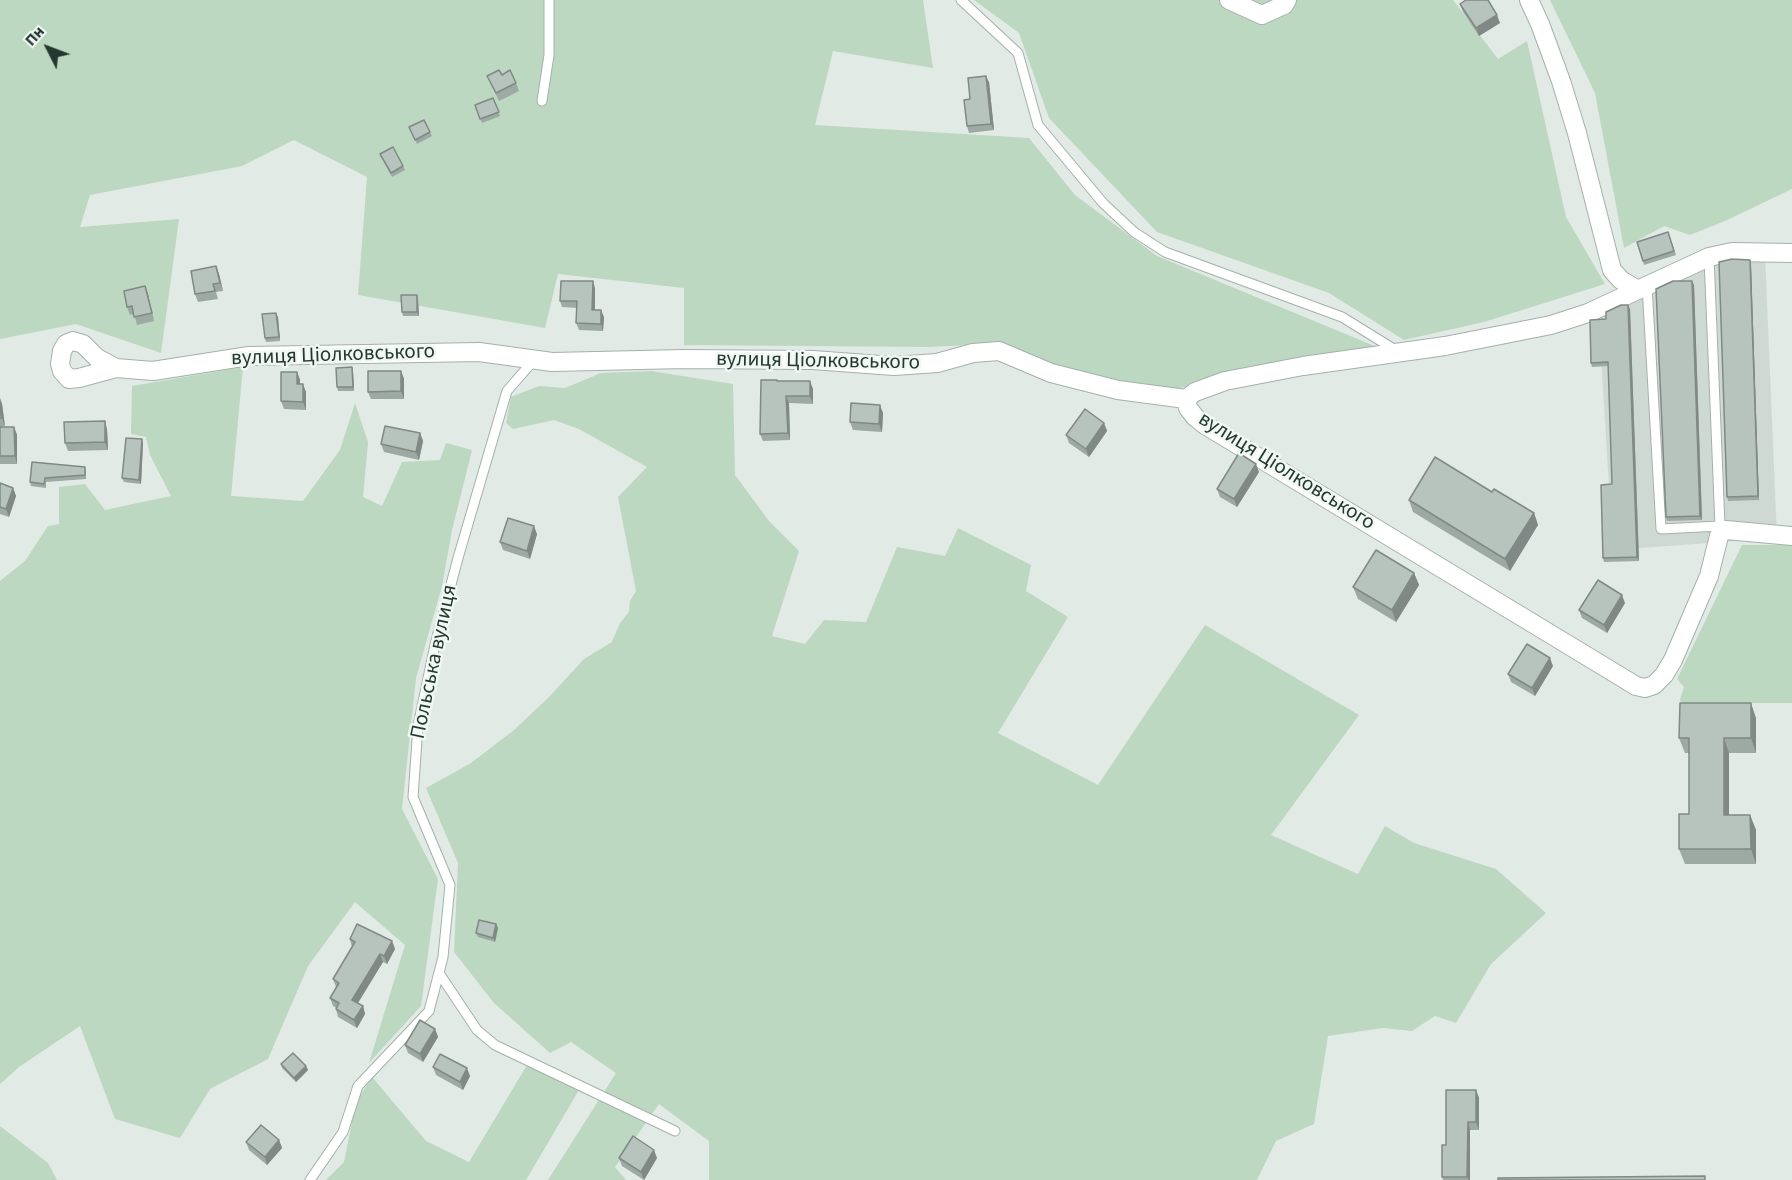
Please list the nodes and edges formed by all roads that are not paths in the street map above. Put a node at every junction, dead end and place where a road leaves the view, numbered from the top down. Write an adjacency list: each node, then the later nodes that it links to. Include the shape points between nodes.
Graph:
1 (549, 0): 6 (lane, via 549,55)
2 (961, 0): 10 (lane, via 1018,53 1038,125 1103,203 1134,232 1165,252 1342,317)
3 (1229, 0): 4 (street, via 1262,15)
4 (1287, 0)
5 (1529, 0): 9 (street, via 1577,133 1612,270 1621,280)
6 (542, 101)
7 (1792, 254): 8 (street, via 1732,252)
8 (1709, 257): 9 (street); 14 (lane)
9 (1642, 287): 10 (street, via 1588,313 1551,325); 14 (lane, via 1661,528)
10 (1399, 352): 13 (street, via 1225,381)
11 (534, 360): 12 (street, вулиця Ціолковського, via 479,352 249,356 153,371); 13 (street, вулиця Ціолковського, via 813,360 894,366 937,363 999,351 1051,373 1118,390); 16 (lane, Польська вулиця, via 507,391 455,569 418,726 413,797 450,885)
12 (116, 368)
13 (1186, 399): 14 (street, вулиця Ціолковського, via 1188,408 1205,425 1636,686 1654,685 1673,660 1709,576)
14 (1721, 529): 15 (street)
15 (1792, 536)
16 (439, 973): 17 (lane, via 477,1030 495,1045); 18 (lane, Польська вулиця, via 429,1011 358,1086 343,1132)
17 (675, 1131)
18 (310, 1180)

